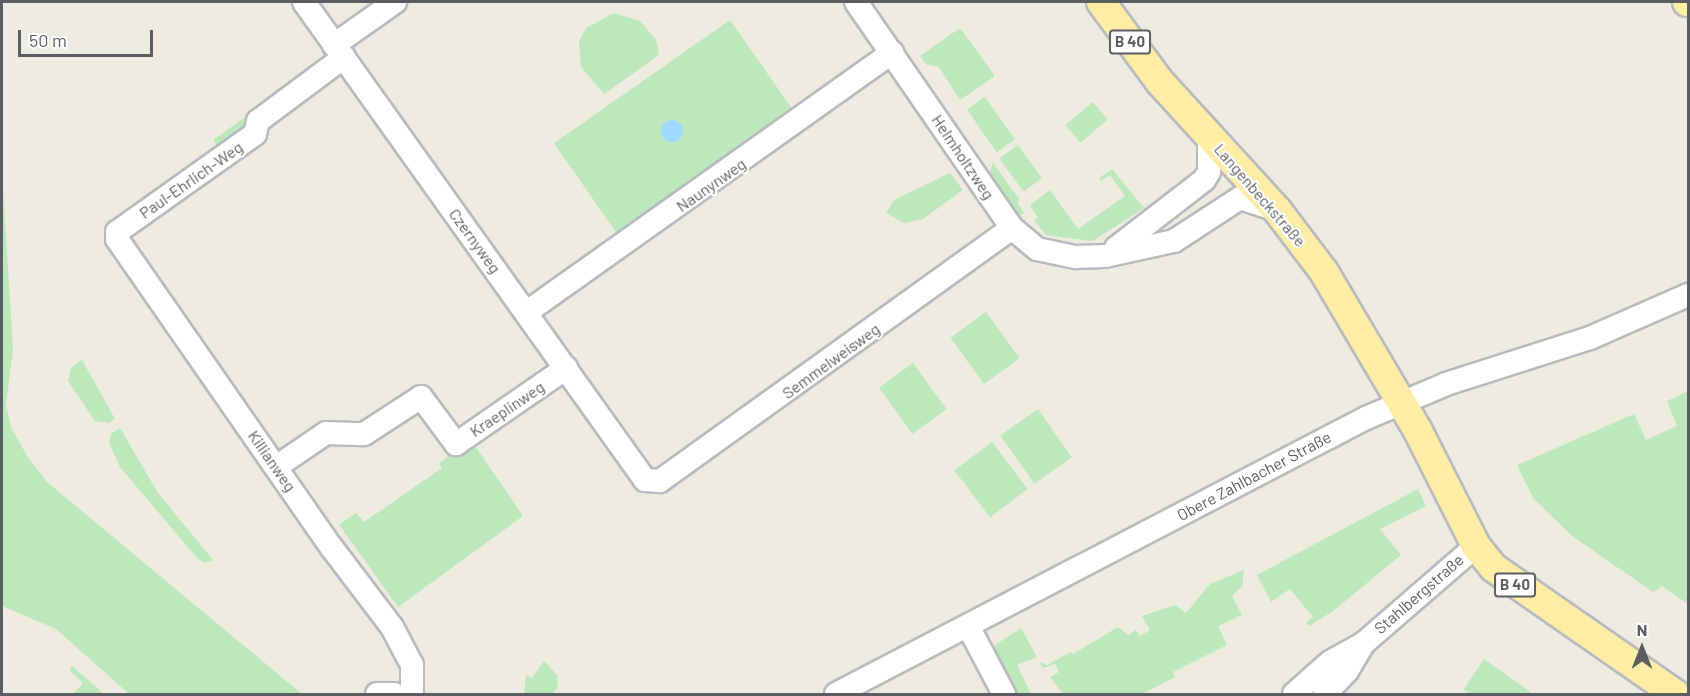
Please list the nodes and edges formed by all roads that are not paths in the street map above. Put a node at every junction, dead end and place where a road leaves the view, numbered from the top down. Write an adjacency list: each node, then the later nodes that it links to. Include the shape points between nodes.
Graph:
1 (304, 2): 5 (street, Czernyweg)
2 (395, 2): 5 (street, Paul-Ehrlich-Weg)
3 (856, 2): 6 (street, Helmholtzweg)
4 (1101, 2): 7 (main road, Langenbeckstraße / B 40, via 1160,82)
5 (339, 51): 10 (street, Paul-Ehrlich-Weg, via 258,121 255,135); 13 (street, Czernyweg)
6 (892, 53): 9 (street, Helmholtzweg); 13 (street, Naunynweg)
7 (1209, 135): 8 (main road, Langenbeckstraße / B 40); 11 (street, via 1209,172 1204,180)
8 (1277, 210): 11 (street, Helmholtzweg, via 1240,198 1174,241); 15 (main road, Langenbeckstraße / B 40, via 1324,272)
9 (1012, 228): 11 (street, Helmholtzweg, via 1037,249 1076,257); 17 (street, Semmelweisweg, via 660,481)
10 (117, 232): 16 (street, Killianweg, via 117,239)
11 (1105, 256)
12 (1689, 295): 15 (street, Obere Zahlbacher Straße, via 1569,346)
13 (527, 312): 14 (street, Czernyweg)
14 (566, 368): 16 (street, Kraeplinweg, via 456,444 421,397 364,434 326,434); 17 (street, Czernyweg)
15 (1400, 403): 18 (main road, B 40); 19 (street, Obere Zahlbacher Straße)
16 (276, 468): 24 (street, Killianweg, via 405,646 412,665)
17 (645, 480)
18 (1476, 546): 20 (street, Stahlbergstraße); 21 (main road, B 40, via 1494,568 1520,589)
19 (968, 626): 25 (street, Obere Zahlbacher Straße); 26 (street)
20 (1364, 643): 27 (street, Stahlbergstraße, via 1330,662); 28 (street, Stahlbergstraße)
21 (1669, 693)
22 (377, 694): 23 (street)
23 (394, 694)
24 (412, 694)
25 (836, 694)
26 (1004, 694)
27 (1294, 694)
28 (1325, 694)

